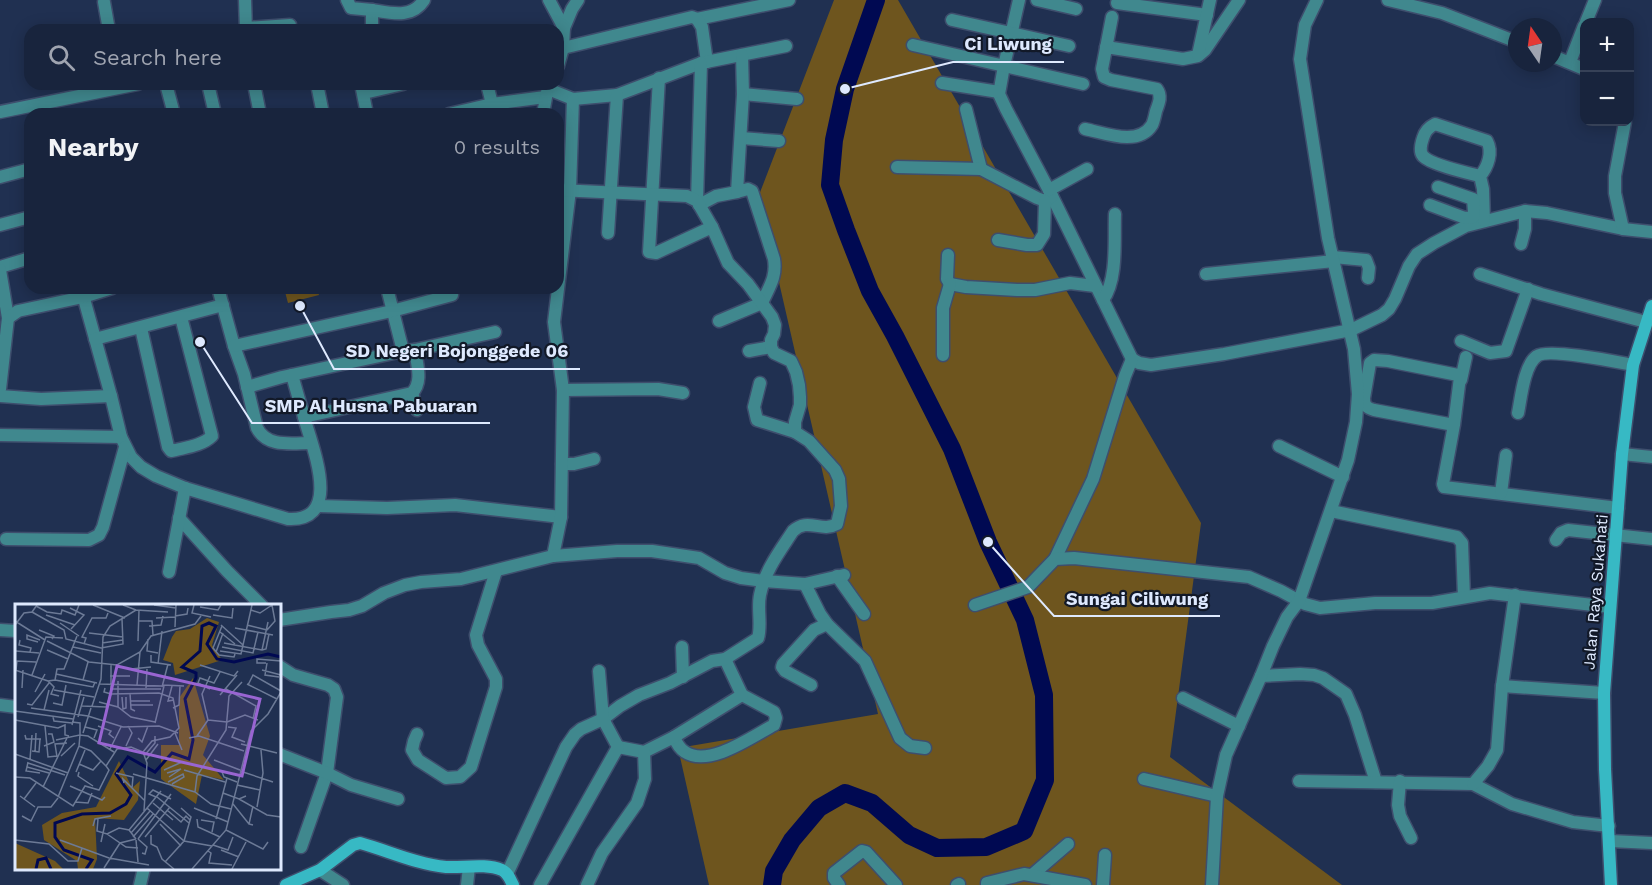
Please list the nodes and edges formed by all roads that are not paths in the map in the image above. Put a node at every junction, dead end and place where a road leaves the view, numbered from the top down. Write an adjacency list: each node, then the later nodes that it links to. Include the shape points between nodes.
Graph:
1 (244, 0): 24 (street)
2 (347, 0): 17 (street, via 349,7)
3 (424, 0): 17 (street, via 408,13)
4 (549, 0): 26 (street)
5 (578, 0): 27 (street)
6 (789, 0): 21 (street)
7 (1018, 0): 28 (street)
8 (1037, 0): 16 (street)
9 (1210, 0): 18 (street)
10 (1239, 0): 37 (street)
11 (1317, 0): 99 (street, via 1305,25 1300,59)
12 (1388, 0): 30 (street, via 1442,13)
13 (1594, 0): 20 (street)
14 (104, 2): 23 (street)
15 (1117, 3): 18 (street)
16 (1076, 9)
17 (372, 10): 25 (street)
18 (1207, 15): 37 (street)
19 (1112, 17): 34 (street)
20 (1587, 18)
21 (697, 19): 35 (street); 39 (street, via 702,27)
22 (952, 20): 28 (street)
23 (108, 24)
24 (246, 24)
25 (372, 24)
26 (562, 24)
27 (564, 28)
28 (1011, 32): 33 (street); 41 (street)
29 (1580, 37): 40 (street)
30 (1508, 39)
31 (913, 45): 41 (street)
32 (786, 46): 36 (street)
33 (1069, 46)
34 (1106, 47): 37 (street, via 1183,59); 70 (street, via 1104,77 1157,88 1159,102 1152,125 1137,136)
35 (564, 48)
36 (742, 55): 39 (street); 55 (street)
37 (1198, 56)
38 (1562, 59): 40 (street)
39 (704, 62): 43 (street); 85 (street)
40 (1570, 62): 42 (street)
41 (1004, 66): 45 (street); 54 (street)
42 (1580, 67)
43 (659, 78): 56 (street); 83 (street)
44 (942, 83): 54 (street)
45 (1083, 84)
46 (108, 90): 68 (street)
47 (168, 90): 60 (street)
48 (209, 90): 61 (street)
49 (255, 90): 62 (street)
50 (318, 90): 63 (street)
51 (363, 90): 64 (street)
52 (488, 90): 59 (street)
53 (548, 90): 57 (street); 59 (street); 66 (street)
54 (999, 92): 84 (street)
55 (743, 94): 58 (street); 71 (street)
56 (616, 95): 57 (street); 81 (street)
57 (573, 99): 80 (street)
58 (797, 99)
59 (492, 104): 65 (street)
60 (172, 108)
61 (213, 108)
62 (259, 108)
63 (321, 108)
64 (366, 108)
65 (475, 108)
66 (544, 108)
67 (966, 109): 74 (street)
68 (0, 112)
69 (1624, 126): 93 (street, via 1615,176)
70 (1085, 129)
71 (741, 138): 72 (street); 82 (street)
72 (779, 141)
73 (897, 167): 74 (street)
74 (981, 169): 84 (street, via 1026,193)
75 (1087, 169): 84 (street)
76 (24, 171): 78 (street)
77 (1480, 176): 77 (street, via 1425,158 1421,147 1427,130 1435,124 1487,141 1490,153); 90 (street, via 1483,189)
78 (0, 177)
79 (1438, 187): 90 (street, via 1473,199)
80 (564, 190): 81 (street)
81 (611, 192): 83 (street); 95 (street)
82 (737, 192): 85 (street); 115 (street, via 752,191 774,259 772,281)
83 (654, 194): 85 (street, via 687,196); 92 (street, via 649,252 656,253)
84 (1049, 196): 96 (street, via 1044,234 1036,244); 106 (street)
85 (698, 203): 92 (street)
86 (1430, 205): 90 (street)
87 (1525, 211): 90 (street); 93 (street); 97 (street)
88 (1115, 214): 114 (street, via 1112,277)
89 (24, 219): 91 (street)
90 (1477, 221): 124 (street, via 1417,254 1389,309)
91 (0, 225)
92 (712, 227): 115 (street, via 728,262)
93 (1623, 229): 94 (street)
94 (1652, 232)
95 (608, 233)
96 (998, 240)
97 (1521, 244)
98 (948, 255): 105 (street)
99 (1333, 259): 102 (street); 104 (street, via 1366,260); 124 (street)
100 (24, 260): 101 (street)
101 (0, 268): 120 (street)
102 (1206, 274)
103 (1480, 274): 107 (street)
104 (1368, 278)
105 (950, 284): 106 (street, via 1017,290 1070,283); 132 (street, via 944,308)
106 (1095, 285): 114 (street)
107 (1528, 289): 122 (street); 127 (street, via 1506,351 1490,353)
108 (75, 294): 120 (street)
109 (83, 294): 126 (street)
110 (220, 294): 116 (street)
111 (388, 294): 118 (street)
112 (556, 294): 141 (street, via 554,321)
113 (452, 295): 118 (street)
114 (1102, 300): 134 (street)
115 (762, 303): 121 (street); 129 (street, via 775,326)
116 (223, 305): 119 (street); 128 (street)
117 (1652, 306): 122 (main road, Jalan Raya Sukahati)
118 (392, 311): 128 (street); 130 (street)
119 (181, 317): 123 (street); 123 (street, via 212,436 176,450 168,447)
120 (4, 318): 140 (street)
121 (719, 321)
122 (1646, 322): 135 (main road, Jalan Raya Sukahati)
123 (141, 328): 126 (street)
124 (1351, 330): 134 (street, via 1151,365); 160 (street, via 1358,394 1356,423)
125 (495, 332): 130 (street)
126 (95, 339): 145 (street)
127 (1461, 341)
128 (234, 346): 139 (street)
129 (771, 347): 131 (street); 150 (street, via 774,353 791,361 796,372 800,405)
130 (409, 351): 136 (street); 142 (street, via 419,382)
131 (748, 351)
132 (943, 355)
133 (1466, 357): 137 (street)
134 (1132, 359): 173 (street, via 1093,479)
135 (1633, 365): 147 (street, via 1544,353 1530,364); 155 (main road, Jalan Raya Sukahati)
136 (292, 375): 139 (street); 148 (street)
137 (1461, 380): 149 (street); 149 (street, via 1458,375 1374,360 1370,363 1364,398 1367,408 1374,411)
138 (760, 383): 150 (street, via 754,408 757,420)
139 (247, 387): 153 (street, via 257,428 265,439 275,443)
140 (0, 389)
141 (563, 390): 143 (street, via 658,389); 159 (street)
142 (412, 393): 146 (street); 148 (street)
143 (682, 393)
144 (0, 396): 145 (street)
145 (111, 396): 152 (street)
146 (417, 410)
147 (1518, 413)
148 (304, 417): 153 (street)
149 (1454, 425): 162 (street, via 1444,486)
150 (795, 432): 176 (street, via 835,470 841,488 841,512 832,527 803,525 793,531)
151 (0, 435): 152 (street)
152 (123, 442): 161 (street, via 141,467); 169 (street, via 99,535 88,540)
153 (311, 443): 163 (street, via 321,477)
154 (1279, 446): 160 (street)
155 (1622, 454): 157 (street); 164 (main road, Jalan Raya Sukahati)
156 (1506, 455): 162 (street)
157 (1652, 457)
158 (594, 459): 159 (street)
159 (562, 464): 166 (street)
160 (1343, 477): 165 (street)
161 (185, 488): 163 (street, via 288,519 310,515); 167 (street)
162 (1501, 494): 164 (street)
163 (319, 506): 166 (street, via 455,505)
164 (1618, 508): 168 (main road, Jalan Raya Sukahati)
165 (1331, 511): 179 (street, via 1457,537 1462,543); 180 (street)
166 (561, 517): 172 (street)
167 (179, 518): 175 (street); 181 (street)
168 (1616, 535): 170 (street); 171 (street, via 1568,530); 183 (main road, Jalan Raya Sukahati)
169 (6, 539)
170 (1652, 539)
171 (1557, 540)
172 (553, 556): 174 (street); 176 (street, via 652,551 699,558 733,576)
173 (1054, 559): 180 (street, via 1249,577); 182 (street, via 1028,586)
174 (496, 571): 185 (street, via 405,585 349,610); 204 (street, via 476,635 496,687 471,767 460,777 446,778 418,760 412,750)
175 (170, 572)
176 (764, 581): 177 (street); 190 (street, via 758,638)
177 (805, 584): 184 (street, via 841,575); 186 (street)
178 (1515, 596): 179 (street, via 1490,593); 183 (street); 196 (street)
179 (1464, 597): 180 (street, via 1432,603 1320,608)
180 (1299, 601): 193 (street, via 1287,617)
181 (260, 604)
182 (975, 605)
183 (1610, 607): 197 (main road, Jalan Raya Sukahati)
184 (864, 614)
185 (280, 620)
186 (827, 624): 195 (street, via 814,630 782,667); 207 (street, via 865,661 900,738 910,746)
187 (0, 630): 188 (street)
188 (15, 632)
189 (682, 647): 194 (street)
190 (725, 659): 194 (street, via 712,661); 198 (street)
191 (280, 667): 210 (street, via 334,688 337,697)
192 (600, 670): 202 (street)
193 (1262, 676): 203 (street); 213 (street, via 1314,675 1346,694)
194 (683, 677): 202 (street, via 639,695)
195 (812, 685)
196 (1502, 686): 197 (street); 215 (street, via 1497,750)
197 (1604, 693): 218 (main road, Jalan Raya Sukahati)
198 (742, 695): 205 (street); 205 (street, via 774,712 774,724 710,756 685,752)
199 (1183, 698): 203 (street)
200 (0, 705): 201 (street)
201 (15, 707)
202 (603, 719): 206 (street); 229 (street, via 581,729 566,747)
203 (1239, 726): 216 (street, via 1226,755)
204 (417, 734)
205 (674, 737): 208 (street)
206 (618, 747): 208 (street); 234 (street)
207 (925, 748)
208 (644, 752): 235 (street, via 645,779 637,803 602,853)
209 (280, 754): 210 (street)
210 (327, 773): 217 (street, via 351,785); 223 (street)
211 (1144, 779): 216 (street)
212 (1299, 781): 213 (street)
213 (1376, 782): 214 (street)
214 (1400, 782): 215 (street); 219 (street, via 1400,816)
215 (1473, 784): 218 (street, via 1512,804 1573,822)
216 (1217, 796): 241 (street)
217 (398, 799)
218 (1609, 826): 220 (main road, Jalan Raya Sukahati)
219 (1412, 838)
220 (1610, 841): 221 (street); 242 (main road, Jalan Raya Sukahati)
221 (1652, 843)
222 (1068, 844): 228 (street)
223 (301, 847)
224 (1106, 855): 240 (street)
225 (469, 867): 227 (main road, via 424,863 360,843 347,849); 229 (main road, via 504,871); 233 (street)
226 (144, 870): 231 (street)
227 (324, 872): 230 (main road); 232 (street)
228 (1032, 875): 238 (street); 239 (street)
229 (510, 879)
230 (289, 884)
231 (140, 885)
232 (343, 885)
233 (467, 885)
234 (540, 885)
235 (587, 885)
236 (839, 885): 237 (street, via 834,873 862,851)
237 (896, 885)
238 (987, 885)
239 (1085, 885)
240 (1104, 885)
241 (1212, 885)
242 (1611, 885)

